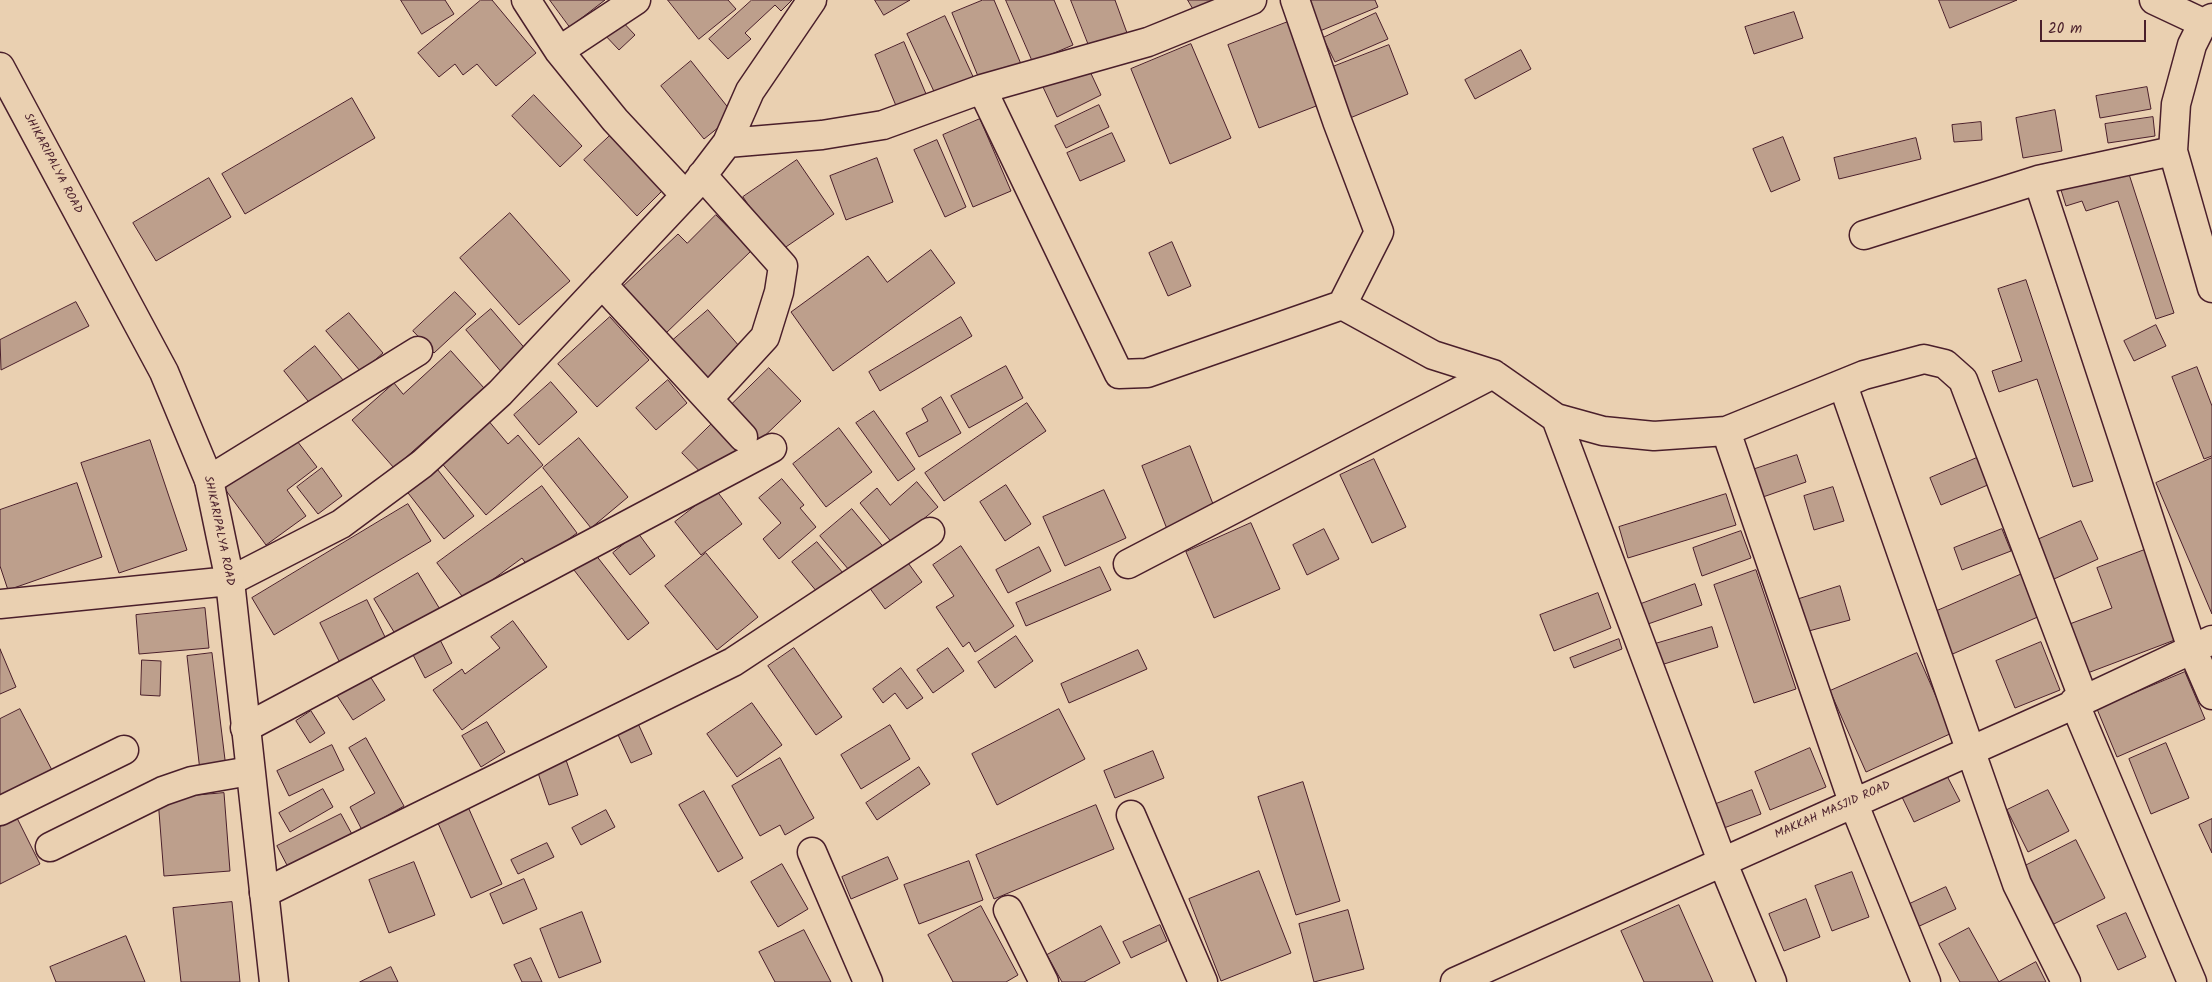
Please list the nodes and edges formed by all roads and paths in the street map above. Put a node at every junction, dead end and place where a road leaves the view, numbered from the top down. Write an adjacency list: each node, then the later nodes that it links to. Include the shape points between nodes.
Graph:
1 (526, 0): 8 (street)
2 (636, 0): 8 (street)
3 (812, 0): 11 (street, via 750,91)
4 (1252, 0): 10 (street, via 1148,42)
5 (1295, 0): 18 (street, via 1379,232)
6 (2154, 0): 7 (street)
7 (2208, 20): 12 (street, via 2192,45 2176,104)
8 (560, 51): 14 (street, via 615,120)
9 (0, 67): 27 (street, SHIKARIPALYA ROAD, via 164,372)
10 (982, 89): 11 (street, via 883,125 822,135); 18 (street, via 1119,374 1147,373)
11 (727, 143): 14 (street)
12 (2173, 151): 13 (street); 17 (street)
13 (2038, 180): 15 (street); 32 (street)
14 (694, 185): 16 (street); 22 (street, via 783,266 779,292 765,337)
15 (1864, 236)
16 (602, 284): 22 (street); 30 (street, via 500,393 422,464 341,524)
17 (2212, 288)
18 (1342, 304): 20 (street, via 1433,355)
19 (418, 351): 27 (street)
20 (1493, 374): 23 (street); 29 (street)
21 (1843, 385): 24 (street); 34 (street, via 1864,375 1924,359 1945,364 1963,380); 37 (street)
22 (708, 399): 25 (street)
23 (1556, 418): 24 (street, via 1603,431 1654,436); 44 (street)
24 (1726, 431): 39 (street)
25 (743, 437)
26 (772, 448): 35 (street)
27 (209, 480): 30 (street, SHIKARIPALYA ROAD)
28 (930, 532): 45 (street, via 733,662)
29 (1128, 564)
30 (230, 581): 31 (street); 35 (street, SHIKARIPALYA ROAD)
31 (0, 604)
32 (2202, 644): 33 (street); 34 (street, MAKKAH MASJID ROAD)
33 (2212, 695)
34 (2079, 701): 37 (street, MAKKAH MASJID ROAD); 55 (street)
35 (245, 728): 38 (street, SHIKARIPALYA ROAD)
36 (124, 750): 40 (street)
37 (1969, 750): 39 (street, MAKKAH MASJID ROAD); 54 (street, via 2017,884)
38 (250, 771): 42 (street, via 192,781 163,791); 45 (street, SHIKARIPALYA ROAD)
39 (1853, 802): 44 (street, MAKKAH MASJID ROAD); 53 (street)
40 (0, 811)
41 (1131, 814): 50 (street)
42 (50, 847)
43 (812, 852): 48 (street)
44 (1722, 861): 51 (street, MAKKAH MASJID ROAD); 52 (street)
45 (264, 893): 47 (street, SHIKARIPALYA ROAD)
46 (1008, 910): 49 (street)
47 (274, 982)
48 (868, 982)
49 (1044, 982)
50 (1203, 982)
51 (1455, 982)
52 (1772, 982)
53 (1926, 982)
54 (2066, 982)
55 (2192, 982)

